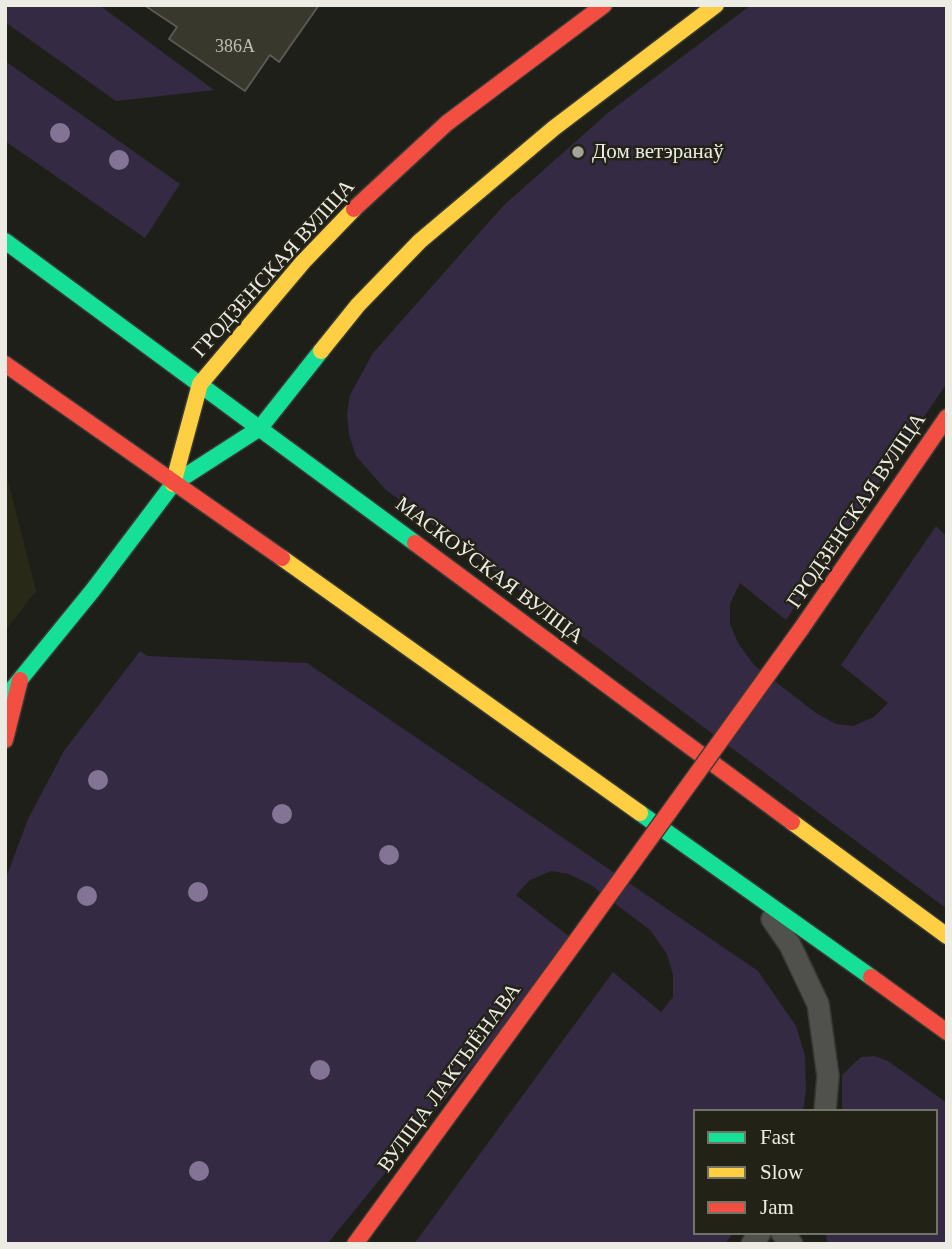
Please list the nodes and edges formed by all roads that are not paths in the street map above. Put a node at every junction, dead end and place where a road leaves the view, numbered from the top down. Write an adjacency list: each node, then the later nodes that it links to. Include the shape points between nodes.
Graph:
1 (604, 5): 5 (main road, ГРОДЗЕНСКАЯ ВУЛІЦА, via 447,123 376,186 303,262)
2 (716, 5): 7 (main road, via 554,128 420,241 358,305)
3 (5, 240): 5 (main road, МАСКОЎСКАЯ ВУЛІЦА)
4 (5, 364): 8 (main road)
5 (200, 384): 7 (main road, МАСКОЎСКАЯ ВУЛІЦА); 8 (main road, ГРОДЗЕНСКАЯ ВУЛІЦА)
6 (947, 417): 14 (main road, ГРОДЗЕНСКАЯ ВУЛІЦА, bridge)
7 (260, 428): 8 (main road); 13 (main road, МАСКОЎСКАЯ ВУЛІЦА)
8 (173, 484): 9 (main road); 12 (main road)
9 (20, 680): 10 (main road); 11 (main road)
10 (5, 698)
11 (5, 740)
12 (753, 895): 15 (main road); 16 (lane, via 790,945 818,1004 828,1076)
13 (947, 936)
14 (579, 937): 17 (main road, ВУЛІЦА ЛАКТЫЁНАВА)
15 (947, 1032)
16 (825, 1109)
17 (355, 1244)

